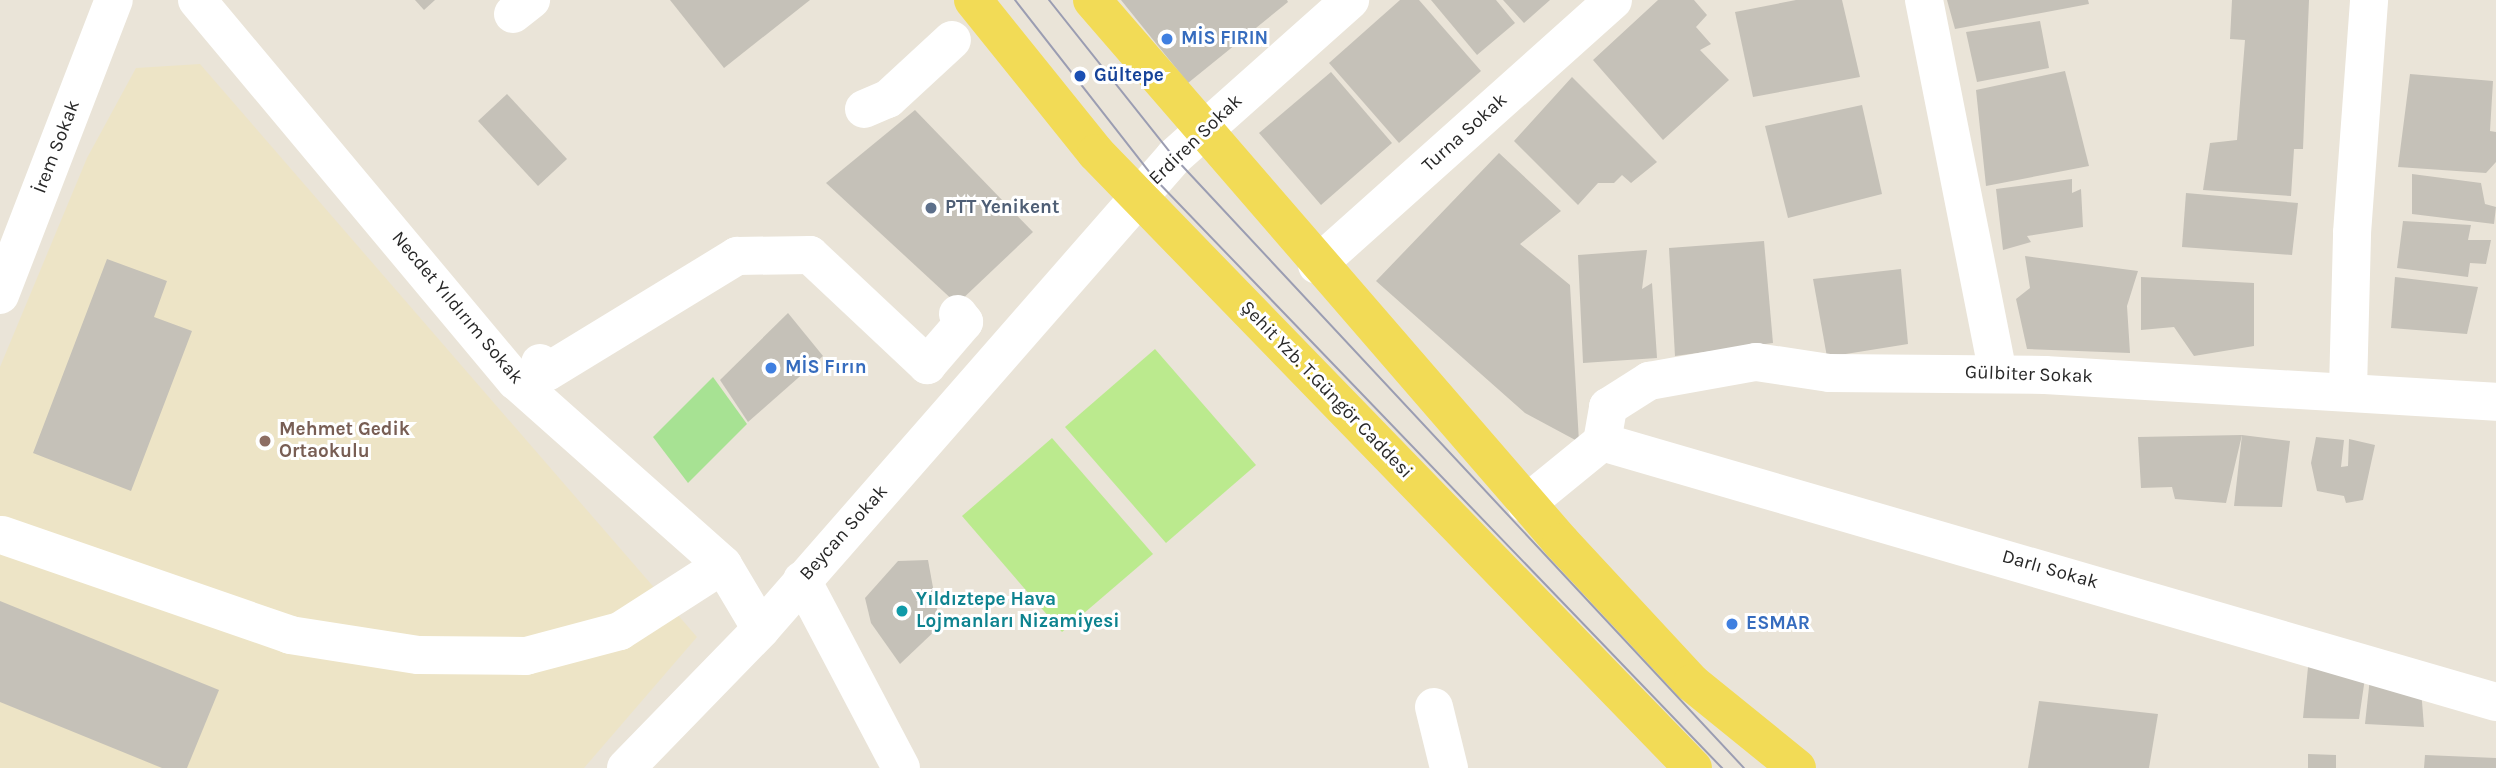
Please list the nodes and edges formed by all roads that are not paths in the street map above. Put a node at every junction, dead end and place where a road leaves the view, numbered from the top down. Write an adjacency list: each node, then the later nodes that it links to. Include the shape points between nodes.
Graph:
1 (114, 0): 15 (street, İrem Sokak)
2 (197, 0): 24 (street, Necdet Yıldırım Sokak, via 516,381)
3 (973, 0): 12 (main road, Şehit Yzb. T.Güngör Caddesi)
4 (1092, 0): 11 (main road)
5 (1350, 0): 11 (street, Erdiren Sokak)
6 (1613, 0): 13 (street, Turna Sokak)
7 (1924, 0): 18 (street)
8 (2369, 0): 19 (street)
9 (952, 40): 10 (street, via 888,99)
10 (864, 109)
11 (1203, 130): 12 (street, Erdiren Sokak); 13 (main road)
12 (1138, 196): 14 (street, Erdiren Sokak); 32 (main road, Şehit Yzb. T.Güngör Caddesi)
13 (1317, 265): 22 (main road)
14 (1054, 290): 25 (street, Beycan Sokak)
15 (0, 295)
16 (958, 314): 17 (street, via 964,322 927,365 810,255 737,256 547,372)
17 (540, 363)
18 (1998, 373): 19 (street, Gülbiter Sokak); 21 (street, Gülbiter Sokak, via 1829,373 1742,364 1649,381 1608,407)
19 (2348, 389): 20 (street, Gülbiter Sokak)
20 (2496, 402)
21 (1602, 442): 22 (street); 27 (street, Darlı Sokak)
22 (1526, 504): 33 (main road, via 1692,683)
23 (2, 535): 24 (street, via 290,635 418,655 526,656 620,631)
24 (723, 565): 26 (street, Necdet Yıldırım Sokak)
25 (802, 580): 26 (street, Beycan Sokak); 29 (street)
26 (761, 629): 30 (street, Beycan Sokak)
27 (2496, 702)
28 (1434, 707): 31 (street)
29 (899, 767)
30 (626, 768)
31 (1449, 768)
32 (1693, 768)
33 (1797, 768)

